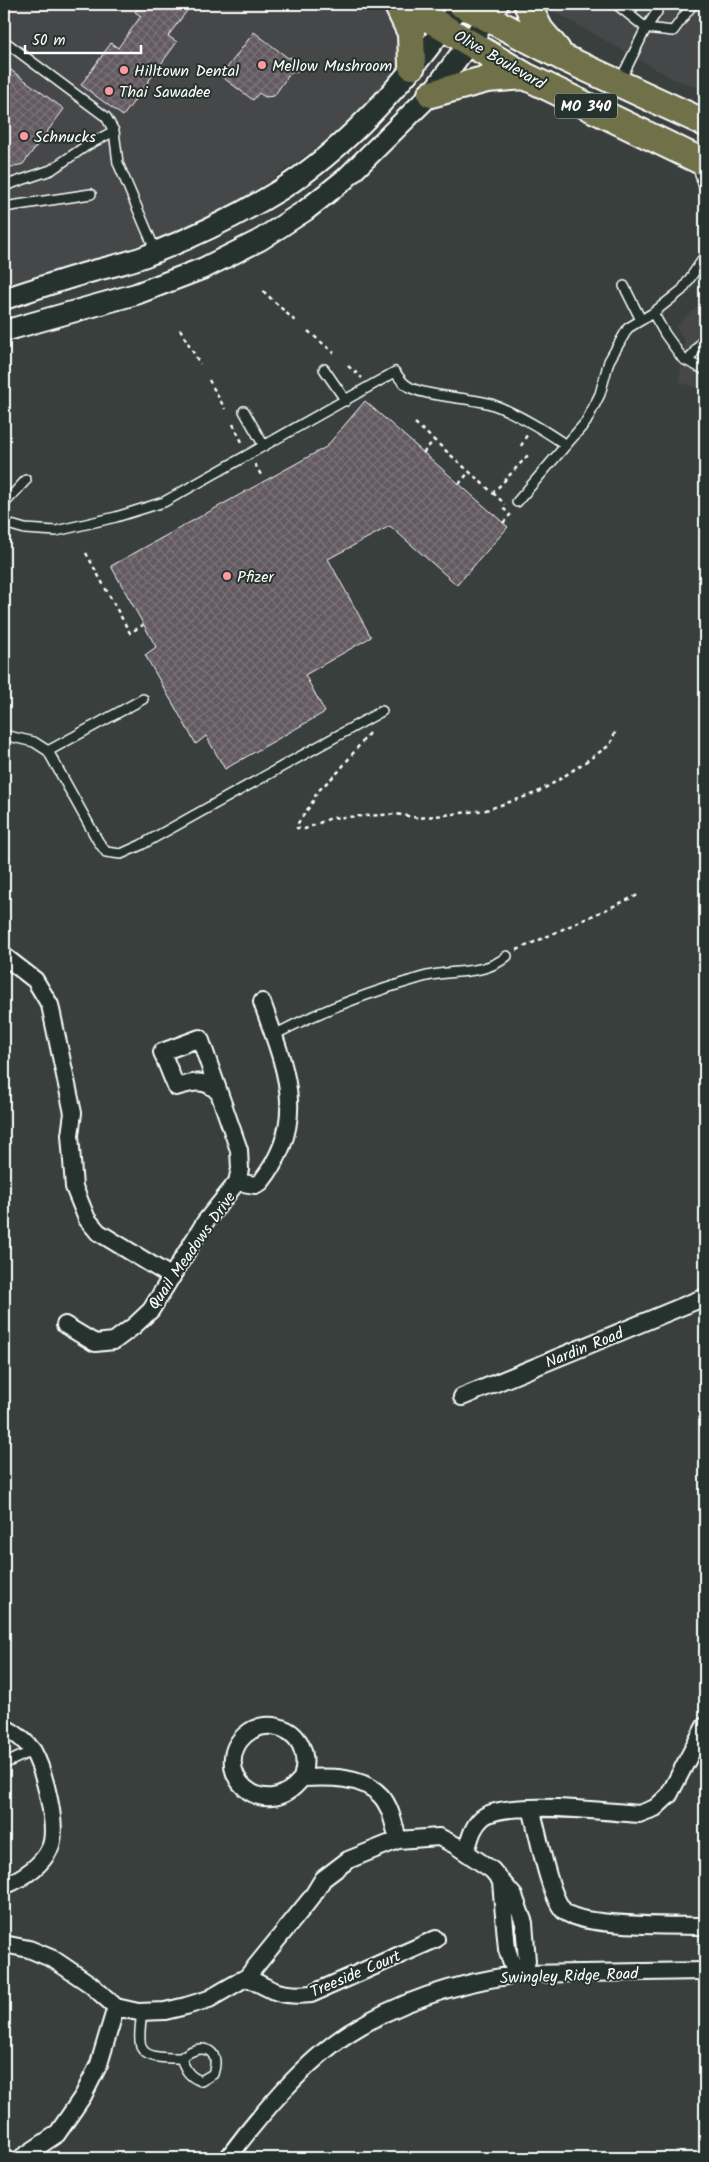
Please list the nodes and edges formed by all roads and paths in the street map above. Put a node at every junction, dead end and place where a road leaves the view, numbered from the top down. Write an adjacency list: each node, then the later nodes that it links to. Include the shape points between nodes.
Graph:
1 (397, 4): 16 (main road, via 411,33)
2 (404, 4): 11 (main road, Olive Boulevard / MO 340)
3 (461, 4): 8 (main road, Olive Boulevard / MO 340); 11 (street)
4 (527, 4): 15 (main road, via 540,30)
5 (616, 4): 10 (lane)
6 (636, 4): 10 (lane)
7 (693, 4): 12 (lane, via 673,31)
8 (493, 11): 14 (street); 15 (main road, Olive Boulevard / MO 340)
9 (657, 12): 12 (lane)
10 (628, 13): 12 (lane)
11 (445, 27): 14 (main road, Olive Boulevard / MO 340); 16 (street)
12 (646, 28): 18 (lane)
13 (4, 41): 21 (lane, via 106,117)
14 (471, 42): 17 (main road, Olive Boulevard / MO 340); 19 (street)
15 (564, 58): 18 (main road, Olive Boulevard / MO 340)
16 (412, 66): 27 (street, via 382,104 326,155 282,189 214,227)
17 (525, 76): 19 (main road, via 487,79); 22 (main road, Olive Boulevard / MO 340)
18 (619, 84): 20 (main road, Olive Boulevard / MO 340)
19 (431, 94): 36 (street, via 345,179 260,240 204,268 136,294)
20 (705, 123)
21 (114, 131): 23 (lane, via 52,170); 27 (lane, via 118,163)
22 (701, 161): 24 (lane)
23 (4, 186)
24 (705, 190)
25 (91, 194): 26 (lane)
26 (4, 207)
27 (156, 252): 31 (street)
28 (705, 256): 32 (lane, via 682,290)
29 (624, 286): 34 (lane)
30 (263, 291): 33 (path)
31 (4, 299)
32 (654, 312): 34 (lane); 40 (lane, via 665,334 683,359)
33 (295, 320)
34 (641, 320): 54 (lane, via 628,328 609,360 600,394 586,422)
35 (180, 329): 41 (path)
36 (4, 331)
37 (308, 331): 39 (path)
38 (705, 337): 40 (lane)
39 (334, 353)
40 (688, 361): 44 (lane)
41 (200, 364)
42 (348, 366): 45 (path)
43 (324, 369): 47 (lane)
44 (705, 370)
45 (364, 379)
46 (209, 380): 48 (path)
47 (346, 401): 54 (lane, via 395,372 406,385 426,392 493,404); 55 (lane)
48 (225, 409)
49 (244, 411): 55 (lane)
50 (414, 423): 52 (path)
51 (233, 424): 53 (path)
52 (434, 440): 56 (path); 59 (path)
53 (244, 445)
54 (566, 445): 63 (lane)
55 (264, 446): 66 (lane, via 164,502 116,518 56,531)
56 (423, 452)
57 (530, 453): 59 (path, via 493,493)
58 (255, 464): 60 (path)
59 (469, 472): 62 (path)
60 (261, 475)
61 (26, 480): 64 (lane)
62 (459, 484)
63 (517, 502)
64 (4, 504)
65 (506, 505): 67 (path, via 504,510 510,515)
66 (4, 523)
67 (503, 523)
68 (86, 554): 69 (path, via 130,633)
69 (143, 625)
70 (143, 699): 77 (lane)
71 (382, 711): 73 (lane)
72 (4, 712): 74 (path)
73 (371, 717): 75 (path, via 372,730 339,771 317,792 296,828 305,829 331,818 396,814 419,818 486,810 536,793 556,781 610,745); 77 (lane, via 121,854 106,852 98,841)
74 (8, 724)
75 (616, 730)
76 (4, 735): 77 (lane, via 34,742)
77 (48, 751)
78 (638, 894): 80 (path)
79 (4, 956): 85 (street, via 35,980 50,1005 72,1114 70,1135 74,1187 83,1211 98,1232)
80 (507, 956): 82 (lane, via 497,965 426,976 369,993 317,1012)
81 (262, 1002): 82 (street)
82 (274, 1035): 84 (street, via 288,1076 290,1121 284,1144 261,1182 255,1185)
83 (219, 1094): 84 (street, Quail Meadows Drive, via 238,1150 240,1169)
84 (237, 1182): 85 (street, Quail Meadows Drive, via 205,1222)
85 (172, 1278): 87 (street, Quail Meadows Drive, via 151,1310 114,1341 95,1343)
86 (705, 1297): 88 (street, Nardin Road)
87 (64, 1325)
88 (462, 1397)
89 (705, 1726): 94 (street, via 669,1795 655,1808 639,1814)
90 (4, 1727): 91 (street, via 16,1733)
91 (32, 1751): 92 (lane); 97 (street, via 54,1826 50,1846 40,1863 20,1879)
92 (4, 1764)
93 (302, 1778): 93 (street, via 293,1790 282,1796 254,1795 244,1788 234,1770 233,1754 239,1741 251,1730 265,1725 282,1727 302,1745 305,1766); 95 (street, via 326,1777 366,1785 381,1796 391,1814)
94 (531, 1808): 96 (street, via 483,1816 472,1831); 98 (street, via 555,1898 564,1911 590,1922)
95 (398, 1840): 96 (street, via 439,1837); 103 (street, via 348,1860 323,1879)
96 (466, 1852): 102 (street, via 492,1870 501,1882 507,1948 512,1964)
97 (4, 1886)
98 (705, 1926)
99 (436, 1939): 103 (street, Treeside Court, via 310,1994 291,1996 275,1992)
100 (4, 1944): 104 (street, via 53,1959 90,1984)
101 (705, 1971): 102 (street, Swingley Ridge Road)
102 (521, 1974): 108 (street, Swingley Ridge Road, via 449,1989 392,2009 348,2033 317,2058 257,2118)
103 (247, 1977): 105 (street, via 209,1999 165,2010)
104 (116, 2007): 105 (street); 107 (street, via 99,2064 83,2096 57,2134)
105 (142, 2011): 106 (lane, via 138,2041 142,2050 149,2056)
106 (181, 2058)
107 (21, 2158)
108 (228, 2158)

